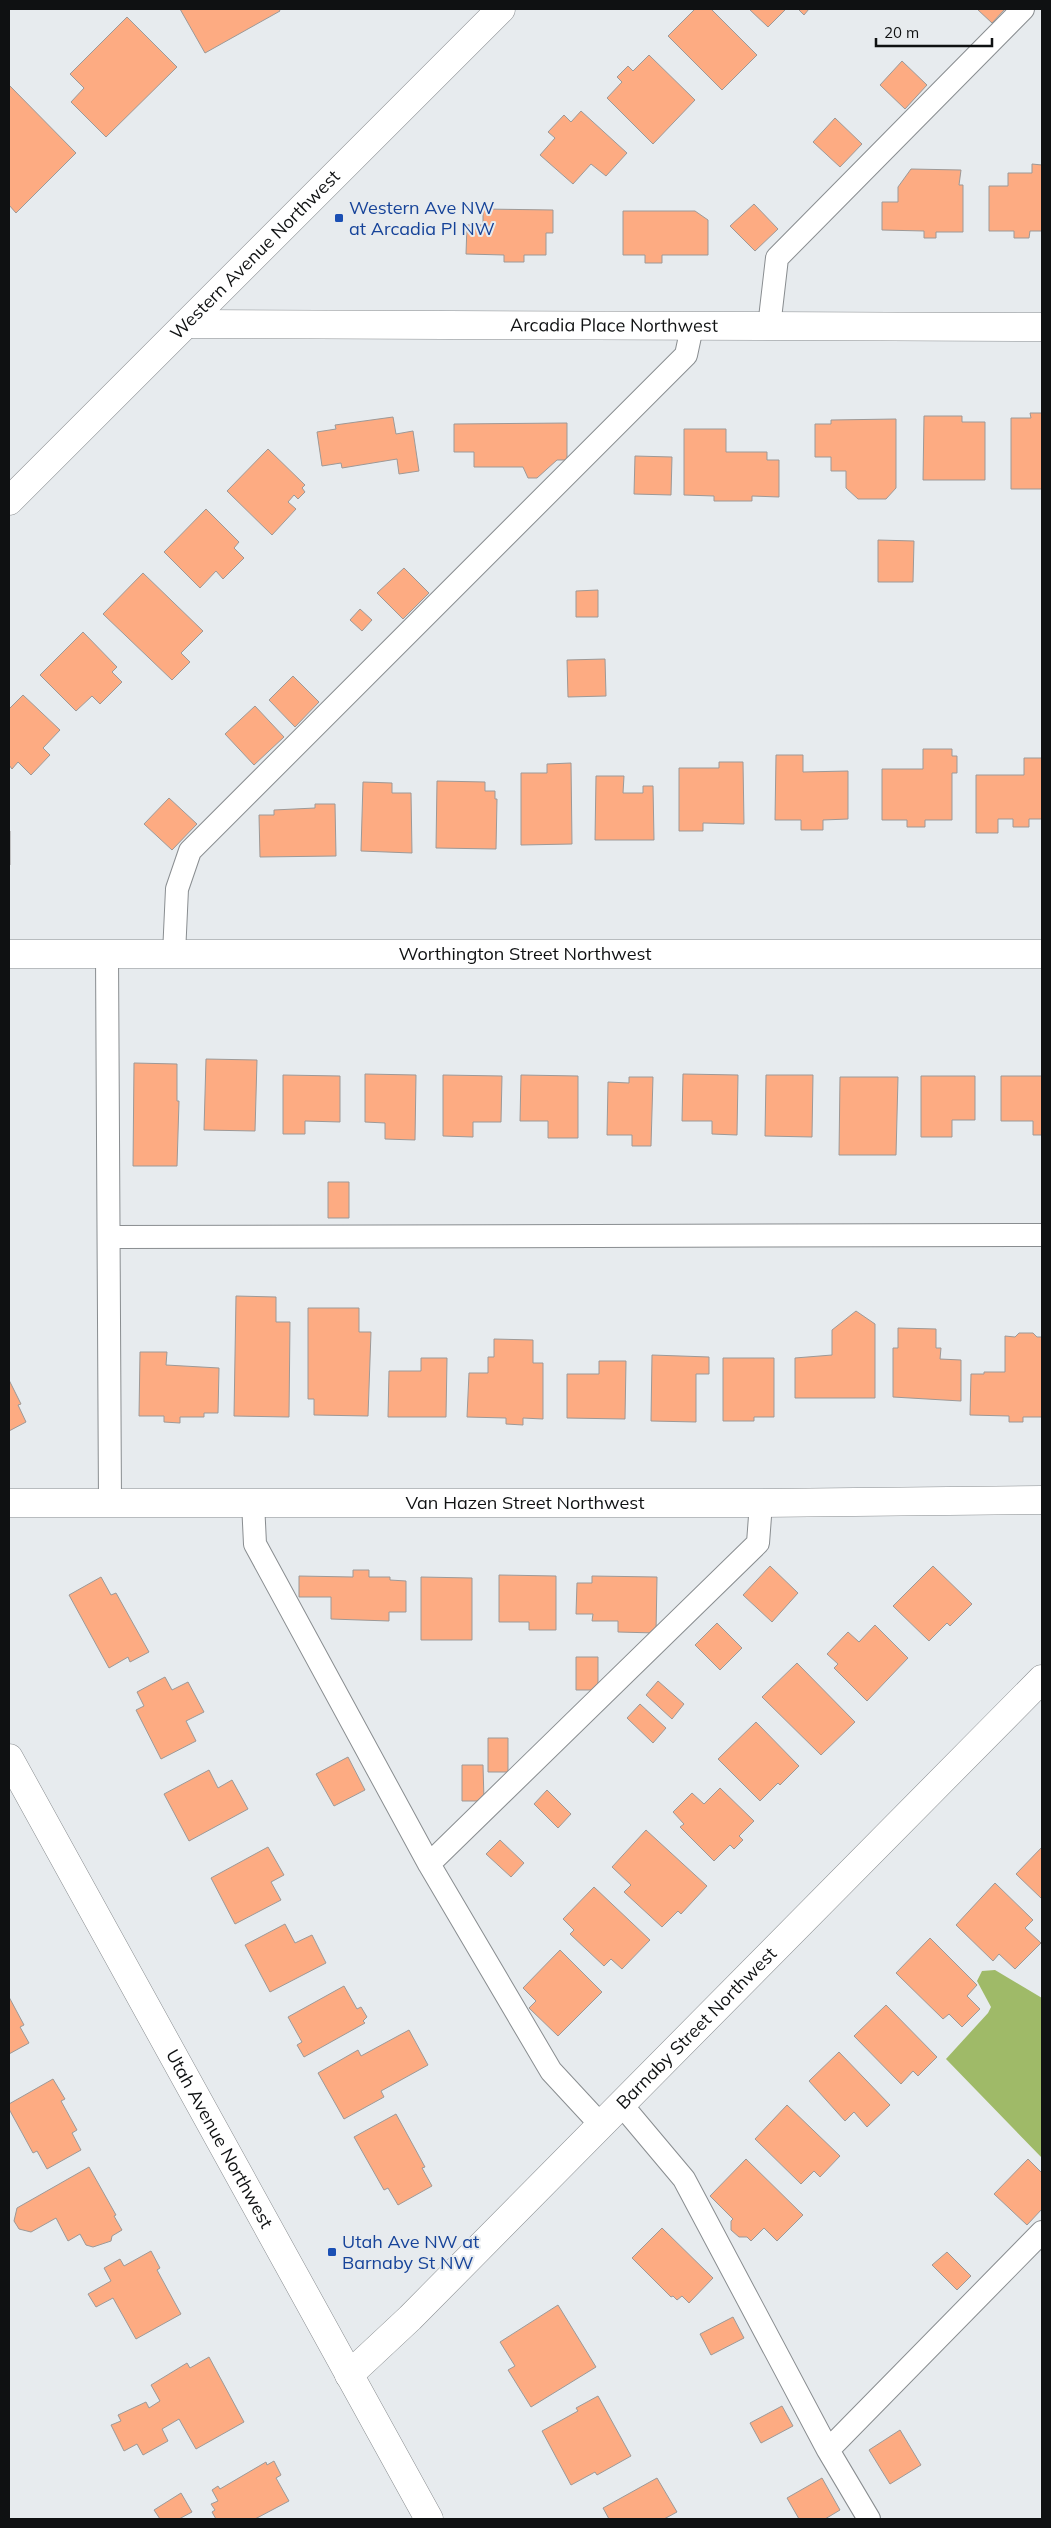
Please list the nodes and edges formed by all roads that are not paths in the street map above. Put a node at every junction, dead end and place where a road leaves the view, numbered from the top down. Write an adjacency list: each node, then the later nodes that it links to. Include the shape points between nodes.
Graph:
1 (501, 9): 3 (street, Western Avenue Northwest)
2 (1023, 9): 6 (lane, via 777,258)
3 (186, 324): 4 (street, Arcadia Place Northwest); 7 (street, Western Avenue Northwest)
4 (692, 327): 6 (street, Arcadia Place Northwest); 10 (lane, via 686,355 190,852 177,889)
5 (1042, 327): 6 (street, Arcadia Place Northwest)
6 (769, 328)
7 (9, 501)
8 (9, 954): 9 (street, Worthington Street Northwest)
9 (107, 954): 10 (street, Worthington Street Northwest); 13 (lane)
10 (174, 954): 11 (street, Worthington Street Northwest)
11 (1042, 954)
12 (1042, 1235): 13 (lane)
13 (109, 1237): 16 (lane)
14 (1042, 1500): 18 (street, Van Hazen Street Northwest)
15 (9, 1502): 16 (street, Van Hazen Street Northwest)
16 (110, 1502): 17 (street, Van Hazen Street Northwest)
17 (254, 1502): 18 (street, Van Hazen Street Northwest); 21 (lane, via 255,1544)
18 (761, 1502): 21 (lane, via 758,1542)
19 (1042, 1679): 22 (street, Barnaby Street Northwest)
20 (9, 1758): 25 (street, Utah Avenue Northwest)
21 (429, 1864): 23 (lane, via 551,2071)
22 (621, 2104): 23 (street, Barnaby Street Northwest); 26 (lane, via 684,2179)
23 (600, 2125): 25 (street, Barnaby Street Northwest, via 410,2318)
24 (1042, 2232): 26 (lane)
25 (349, 2375): 27 (street, Utah Avenue Northwest)
26 (828, 2450): 28 (lane)
27 (429, 2519)
28 (868, 2519)

